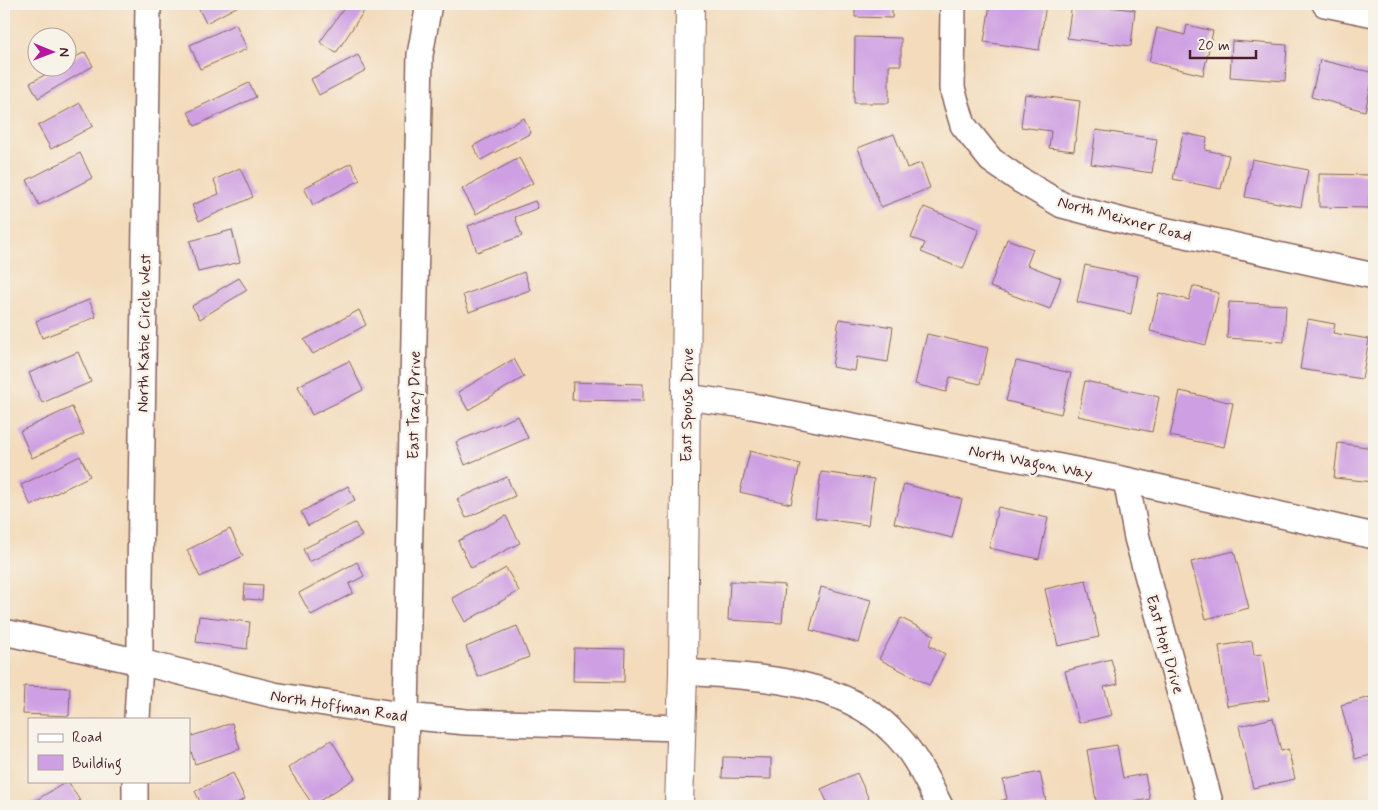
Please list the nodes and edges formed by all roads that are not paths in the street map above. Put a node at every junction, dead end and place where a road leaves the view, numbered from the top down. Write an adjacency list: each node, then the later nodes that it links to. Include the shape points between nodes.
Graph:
1 (148, 4): 12 (street, North Katie Circle West)
2 (428, 4): 14 (street, East Tracy Drive, via 420,55)
3 (690, 4): 8 (street, East Spouse Drive)
4 (952, 4): 7 (street, North Meixner Road, via 952,88 963,125 991,160 1020,180 1062,205)
5 (1325, 4): 6 (street)
6 (1374, 14)
7 (1374, 276)
8 (686, 397): 9 (street, North Wagon Way, via 752,406); 13 (street, East Spouse Drive)
9 (1126, 480): 10 (street, North Wagon Way); 22 (street, East Hopi Drive, via 1137,538)
10 (1374, 536)
11 (4, 632): 12 (street, North Hoffman Road)
12 (140, 662): 14 (street, North Hoffman Road, via 274,695); 15 (street, North Katie Circle West)
13 (683, 672): 16 (street, East Spouse Drive); 21 (street, via 755,677 800,685 837,695 865,709 892,730 918,763)
14 (406, 716): 16 (street, North Hoffman Road, via 466,722); 19 (street, East Tracy Drive)
15 (137, 718)
16 (681, 728): 20 (street, East Spouse Drive)
17 (135, 782): 18 (street)
18 (135, 806)
19 (404, 806)
20 (679, 806)
21 (940, 806)
22 (1211, 806)

